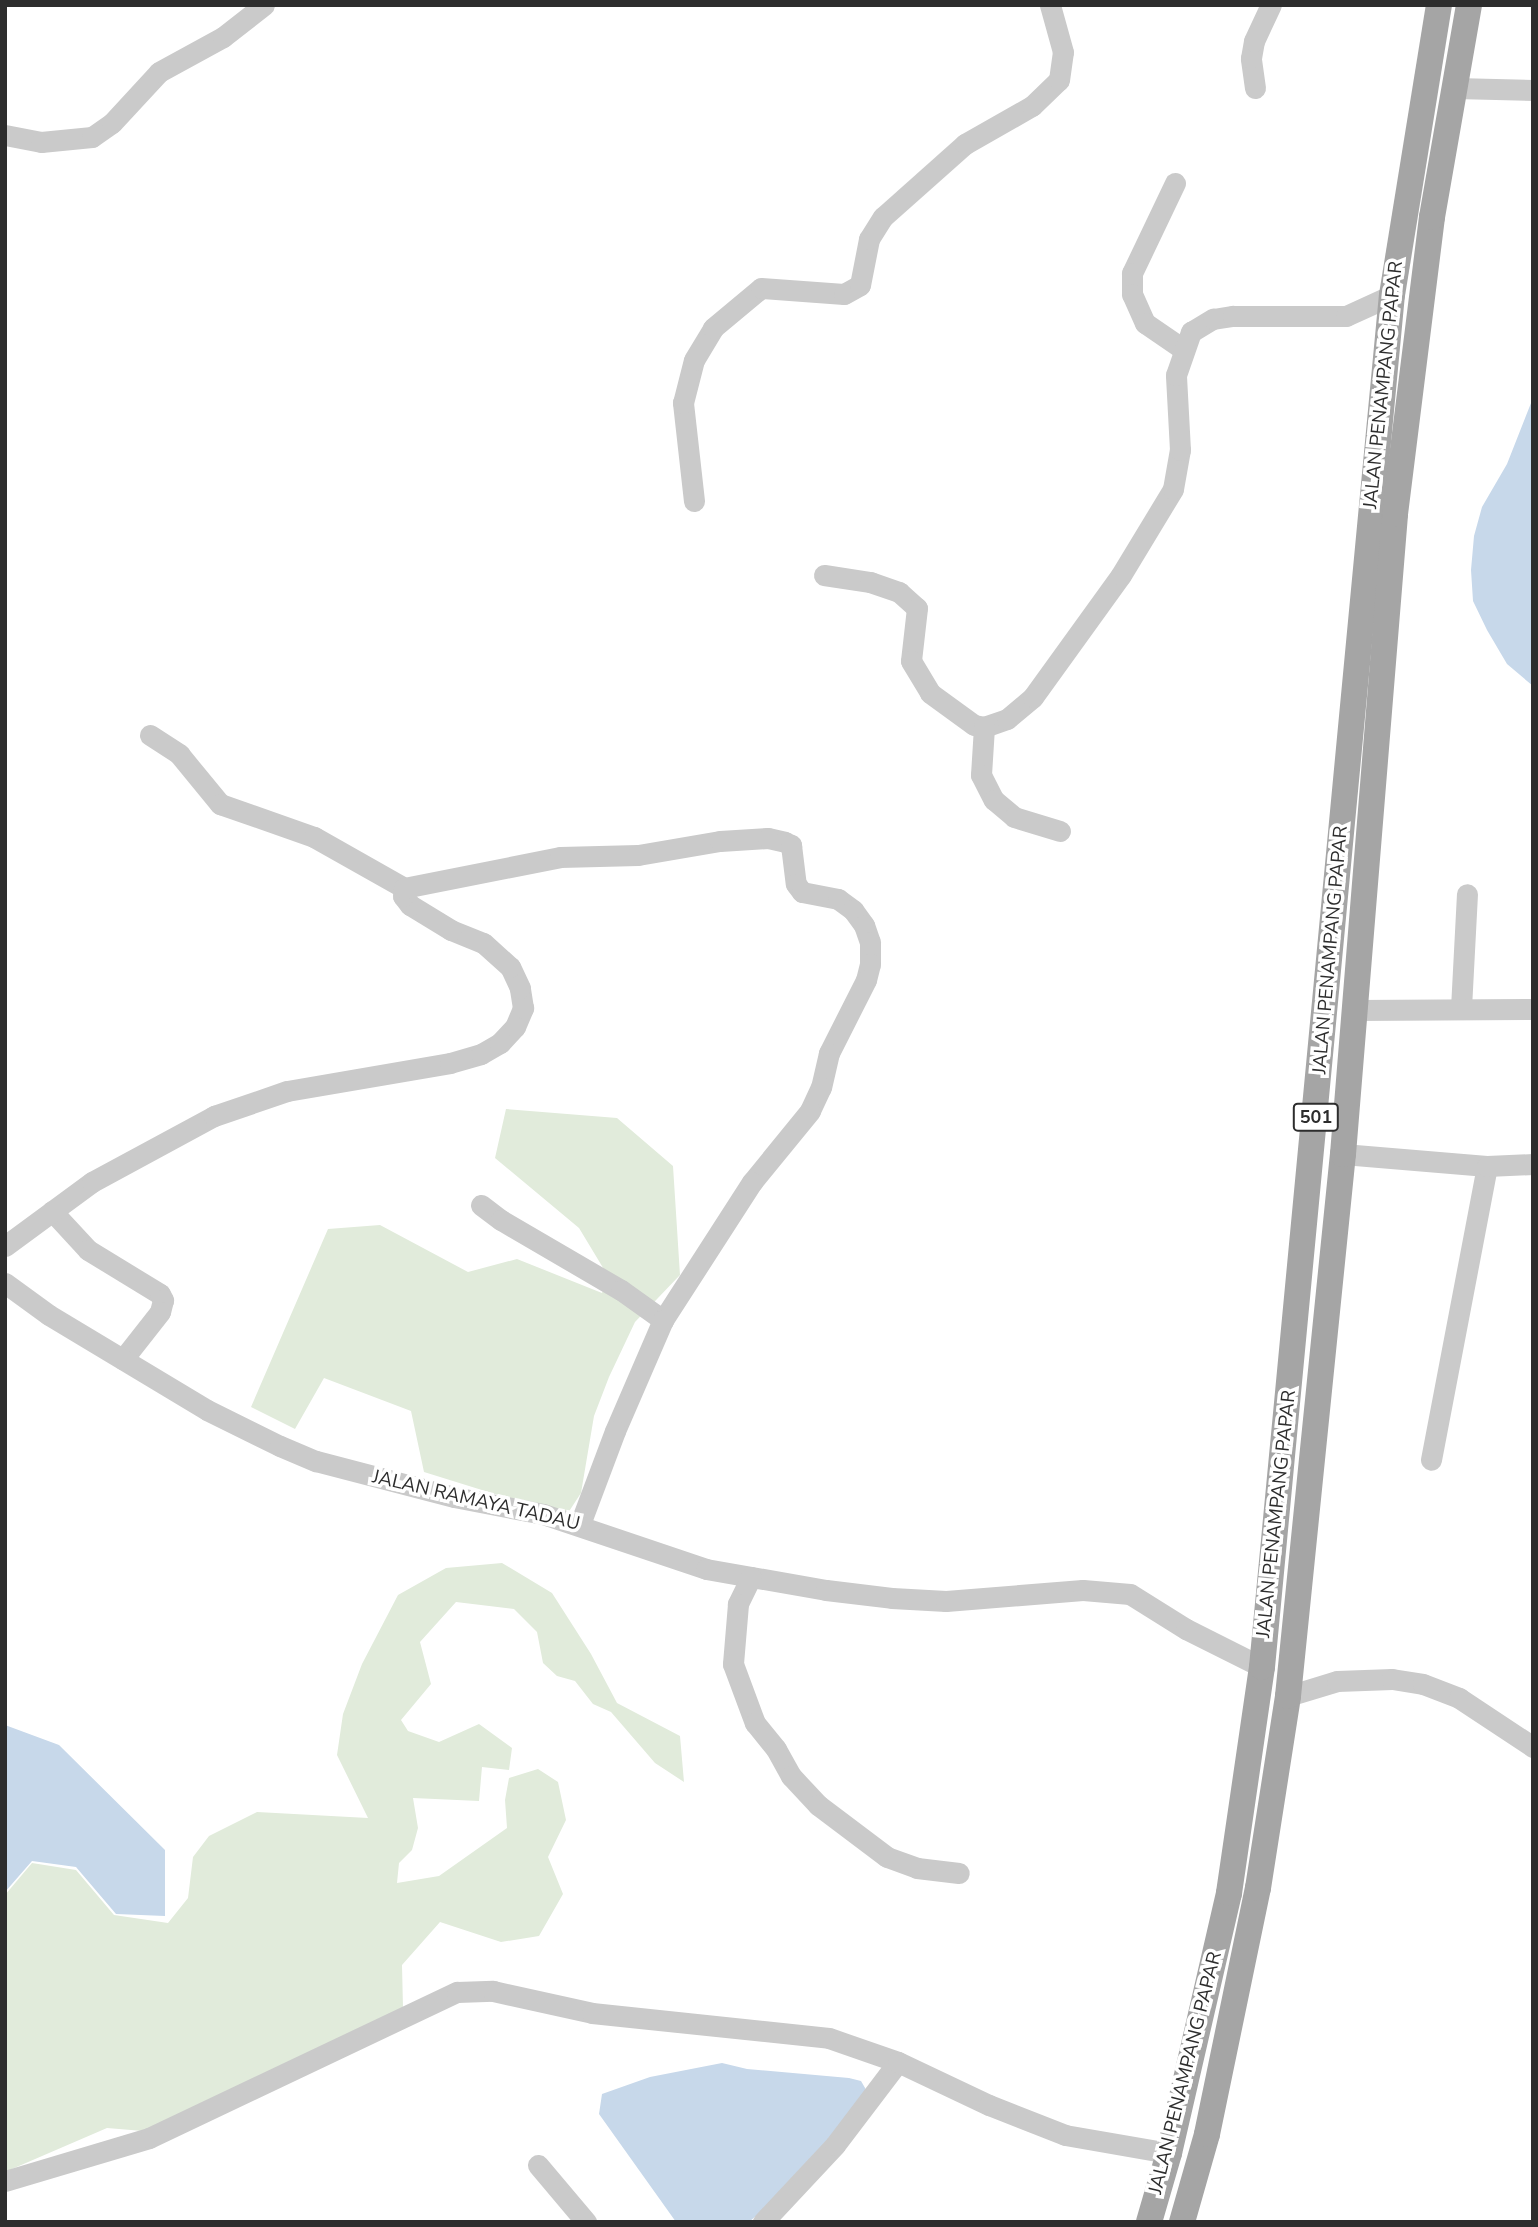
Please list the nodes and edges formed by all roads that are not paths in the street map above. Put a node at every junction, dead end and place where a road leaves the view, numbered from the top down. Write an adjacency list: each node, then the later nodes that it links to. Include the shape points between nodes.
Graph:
1 (264, 5): 9 (street, via 223,37 159,72 92,137 41,142)
2 (1051, 5): 13 (street, via 1063,52 1059,80 1032,106 965,144 893,207 869,239 860,285 844,294 761,288 713,328 694,360 683,403)
3 (1271, 5): 6 (street, via 1254,41)
4 (1439, 5): 11 (main road, JALAN PENAMPANG PAPAR / 501)
5 (1469, 5): 7 (main road, JALAN PENAMPANG PAPAR / 501)
6 (1255, 88)
7 (1455, 88): 8 (street); 22 (main road, JALAN PENAMPANG PAPAR / 501, via 1432,217 1395,514)
8 (1533, 90)
9 (5, 135)
10 (1175, 183): 12 (street, via 1132,273 1132,294 1146,323)
11 (1392, 295): 12 (street, via 1346,316 1213,319 1191,332); 35 (main road, JALAN PENAMPANG PAPAR / 501)
12 (1183, 349): 15 (street, via 1176,375 1178,471 1166,502 1121,575 1033,697 1007,719)
13 (694, 501)
14 (824, 575): 15 (street, via 889,586 909,599 918,617 911,661 914,671 943,705)
15 (984, 727): 17 (street, via 981,775 993,800 1014,817)
16 (150, 735): 18 (street, via 179,754 220,804 314,836)
17 (1060, 831)
18 (404, 888): 27 (street, via 403,896 410,905 483,943 510,967 523,1008 515,1027 500,1043 481,1054 431,1067 252,1101 173,1136); 30 (street, via 560,857 638,855 768,838 791,845 796,884 803,892 838,899 864,925 870,964 829,1053 816,1099 752,1182)
19 (1467, 894): 20 (street)
20 (1461, 1008): 21 (street); 22 (street)
21 (1533, 1009)
22 (1355, 1010): 23 (main road, JALAN PENAMPANG PAPAR / 501)
23 (1343, 1154): 25 (street); 36 (main road, JALAN PENAMPANG PAPAR / 501)
24 (1533, 1164): 25 (street)
25 (1487, 1166): 32 (street)
26 (481, 1205): 30 (street)
27 (51, 1211): 28 (street); 31 (street, via 88,1251 163,1300 160,1312)
28 (5, 1246)
29 (5, 1283): 31 (street, JALAN RAMAYA TADAU)
30 (663, 1320): 33 (street)
31 (123, 1359): 33 (street, JALAN RAMAYA TADAU, via 247,1431 316,1461)
32 (1431, 1460)
33 (580, 1524): 34 (street, JALAN RAMAYA TADAU, via 706,1569)
34 (751, 1577): 35 (street, JALAN RAMAYA TADAU, via 892,1598 947,1601 1083,1590 1130,1594 1186,1629); 38 (street, via 738,1604 733,1664 755,1723 790,1776 818,1805 887,1857 917,1868)
35 (1262, 1667): 40 (main road, JALAN PENAMPANG PAPAR / 501, via 1228,1893)
36 (1288, 1696): 37 (street, via 1337,1681 1392,1679 1423,1684 1459,1698); 46 (main road, JALAN PENAMPANG PAPAR / 501, via 1258,1888 1207,2134)
37 (1533, 1747)
38 (959, 1873)
39 (898, 2062): 40 (street, via 1065,2135); 42 (street, via 829,2038 668,2023 533,2002 493,1991 467,1991 436,1999 149,2138); 44 (street, via 835,2145)
40 (1169, 2153): 45 (main road, JALAN PENAMPANG PAPAR / 501)
41 (538, 2165): 43 (street)
42 (5, 2181)
43 (586, 2222)
44 (763, 2222)
45 (1149, 2222)
46 (1182, 2222)

